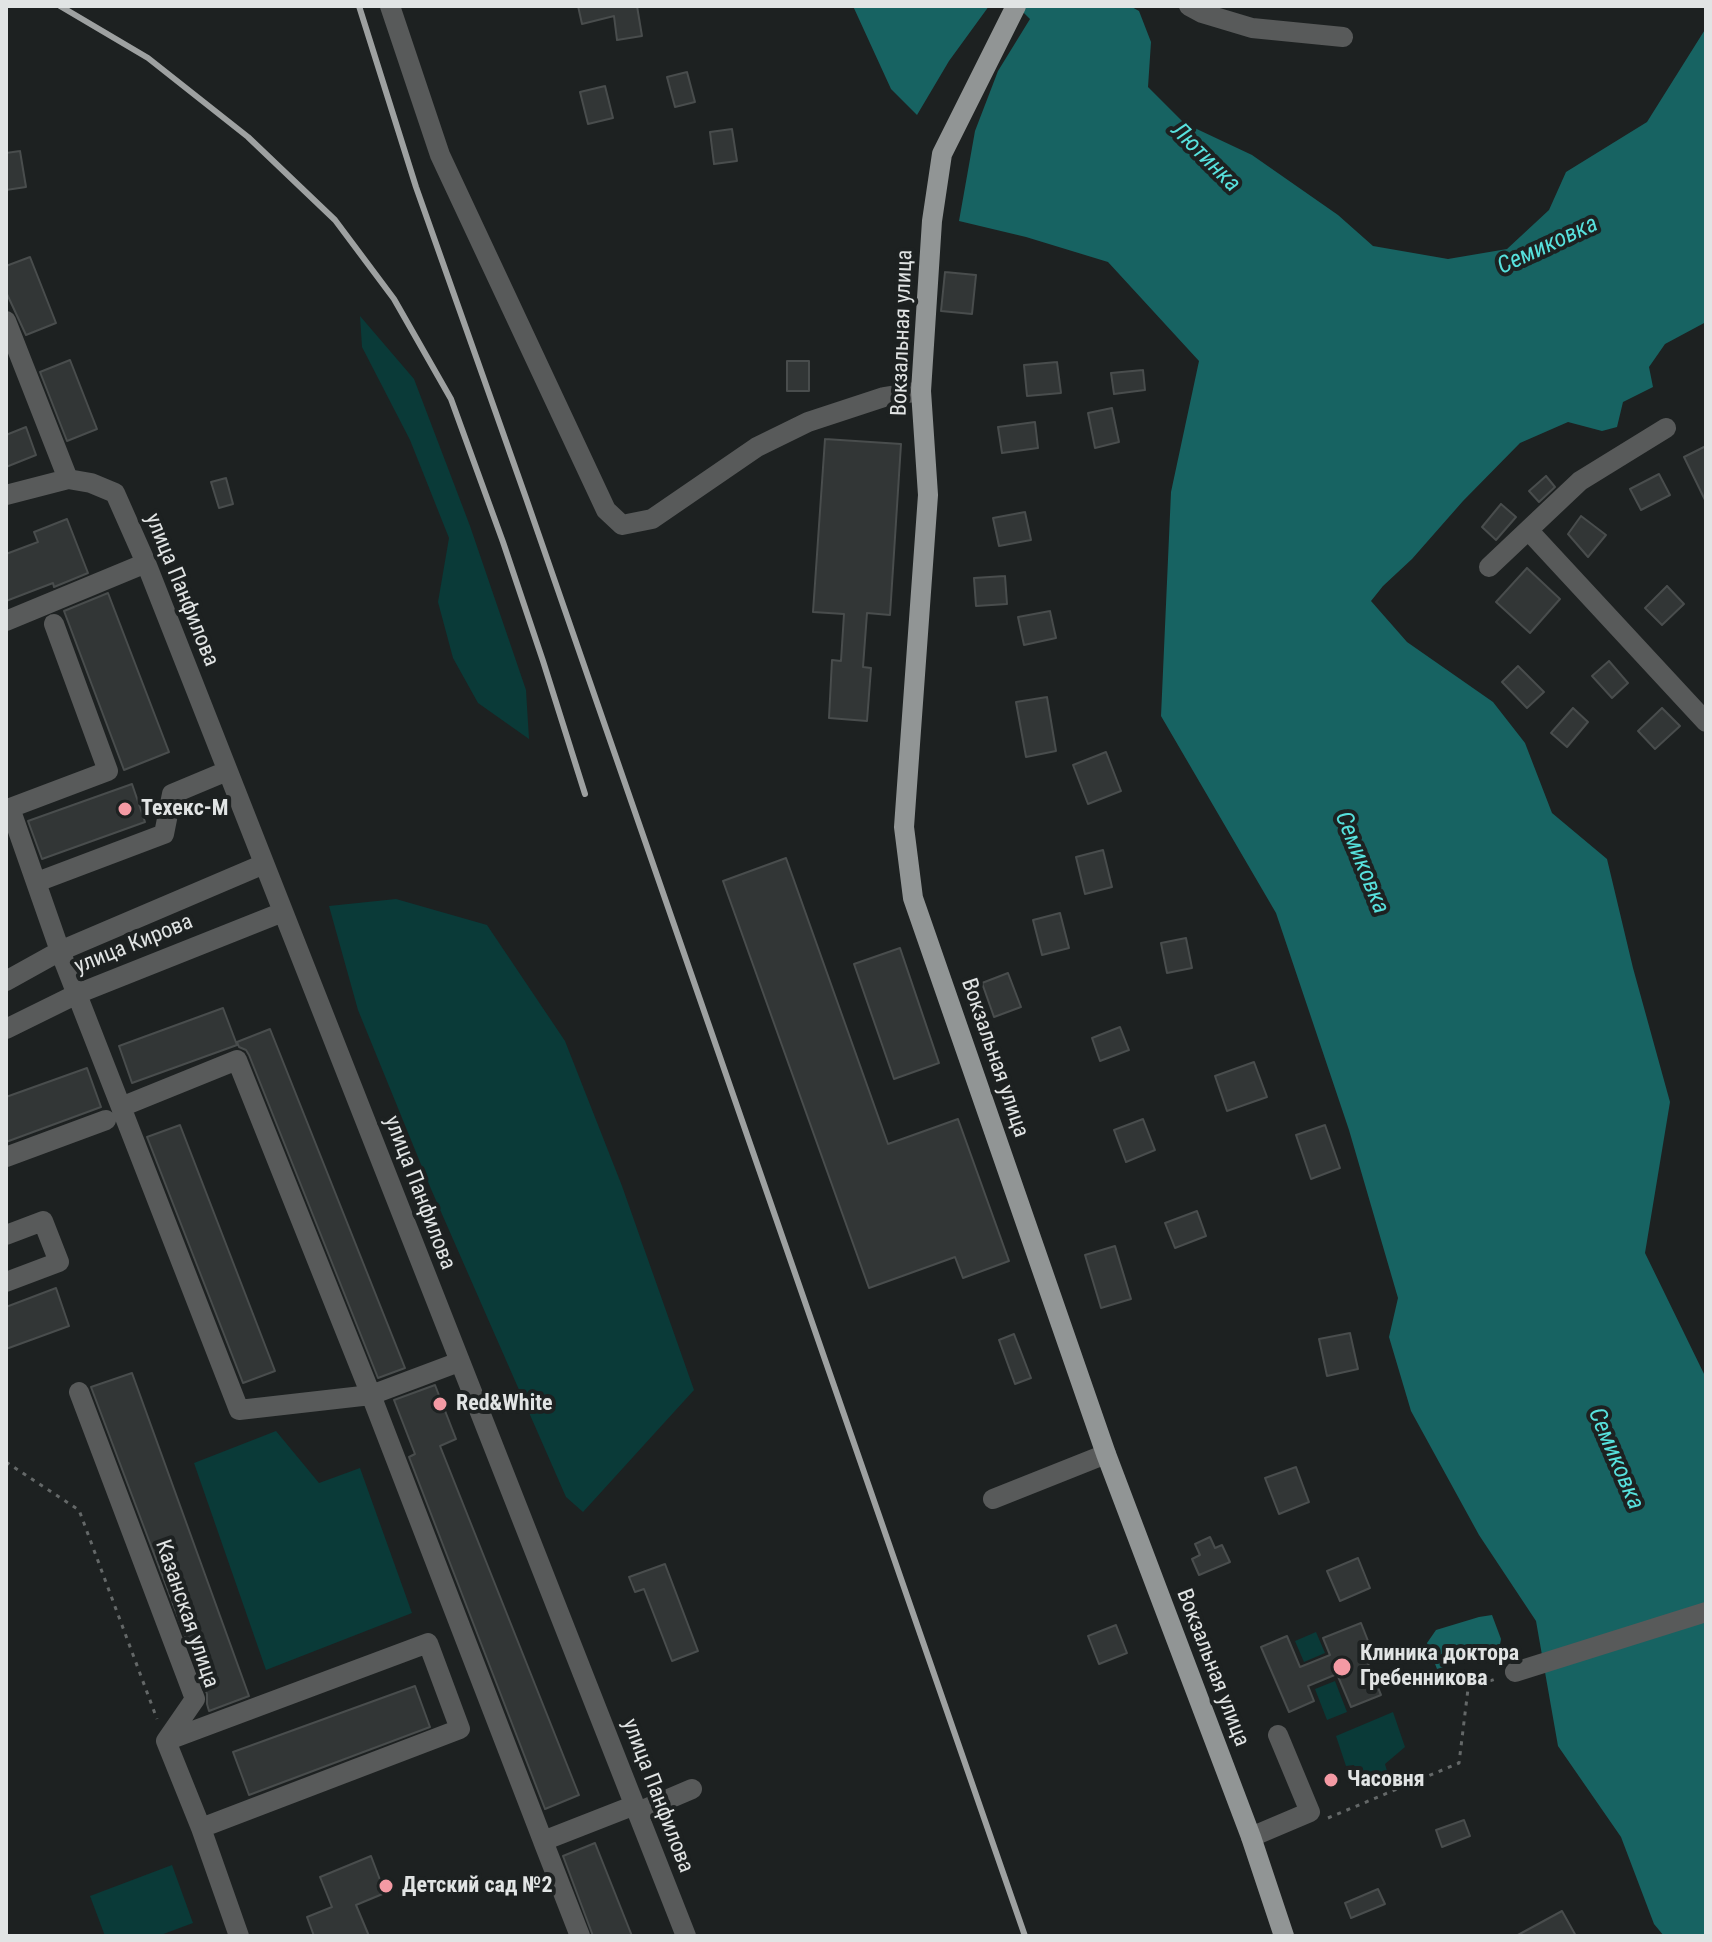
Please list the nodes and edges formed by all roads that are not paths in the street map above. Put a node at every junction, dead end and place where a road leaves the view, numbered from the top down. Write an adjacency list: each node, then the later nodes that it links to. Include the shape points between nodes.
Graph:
1 (390, 6): 6 (street, via 440,155 606,510 622,525 652,519 757,447 808,422 884,397)
2 (1016, 6): 6 (main road, Вокзальная улица, via 942,154 932,221)
3 (1189, 6): 4 (street, via 1252,28)
4 (1343, 37)
5 (6, 321): 8 (street)
6 (921, 391): 31 (main road, Вокзальная улица, via 928,495 904,827 913,898)
7 (1666, 428): 10 (street, via 1580,481)
8 (68, 479): 9 (street); 11 (street, улица Панфилова, via 115,493)
9 (6, 495)
10 (1529, 531): 12 (street); 15 (street)
11 (146, 563): 13 (street); 16 (street, улица Панфилова)
12 (1489, 567)
13 (6, 621)
14 (54, 624): 18 (street, via 108,771 10,808)
15 (1706, 722)
16 (227, 771): 17 (street, улица Панфилова); 18 (street, via 172,794 164,834)
17 (264, 864): 19 (street, улица Панфилова); 20 (street, улица Кирова)
18 (37, 882): 20 (street)
19 (283, 912): 22 (street, улица Кирова); 28 (street, улица Панфилова)
20 (60, 951): 21 (street, улица Кирова); 22 (street)
21 (6, 981)
22 (77, 994): 23 (street, улица Кирова); 24 (street)
23 (6, 1029)
24 (114, 1114): 25 (street); 30 (street, via 239,1410); 30 (street, via 237,1060)
25 (6, 1157)
26 (6, 1235): 27 (street, via 43,1221 59,1262)
27 (6, 1282)
28 (459, 1362): 30 (street); 38 (street, улица Панфилова)
29 (79, 1392): 36 (street, Казанская улица, via 195,1699)
30 (371, 1395): 41 (street)
31 (1106, 1454): 32 (street); 40 (main road, Вокзальная улица)
32 (993, 1499)
33 (1706, 1612): 34 (street)
34 (1515, 1672)
35 (1278, 1735): 40 (street, via 1310,1812)
36 (166, 1741): 39 (street); 39 (street, via 428,1643 460,1729)
37 (692, 1789): 38 (street)
38 (637, 1808): 41 (street); 44 (street, улица Панфилова)
39 (201, 1828): 42 (street)
40 (1251, 1837): 45 (main road, Вокзальная улица)
41 (543, 1841): 43 (street)
42 (239, 1936)
43 (580, 1936)
44 (686, 1936)
45 (1284, 1936)

